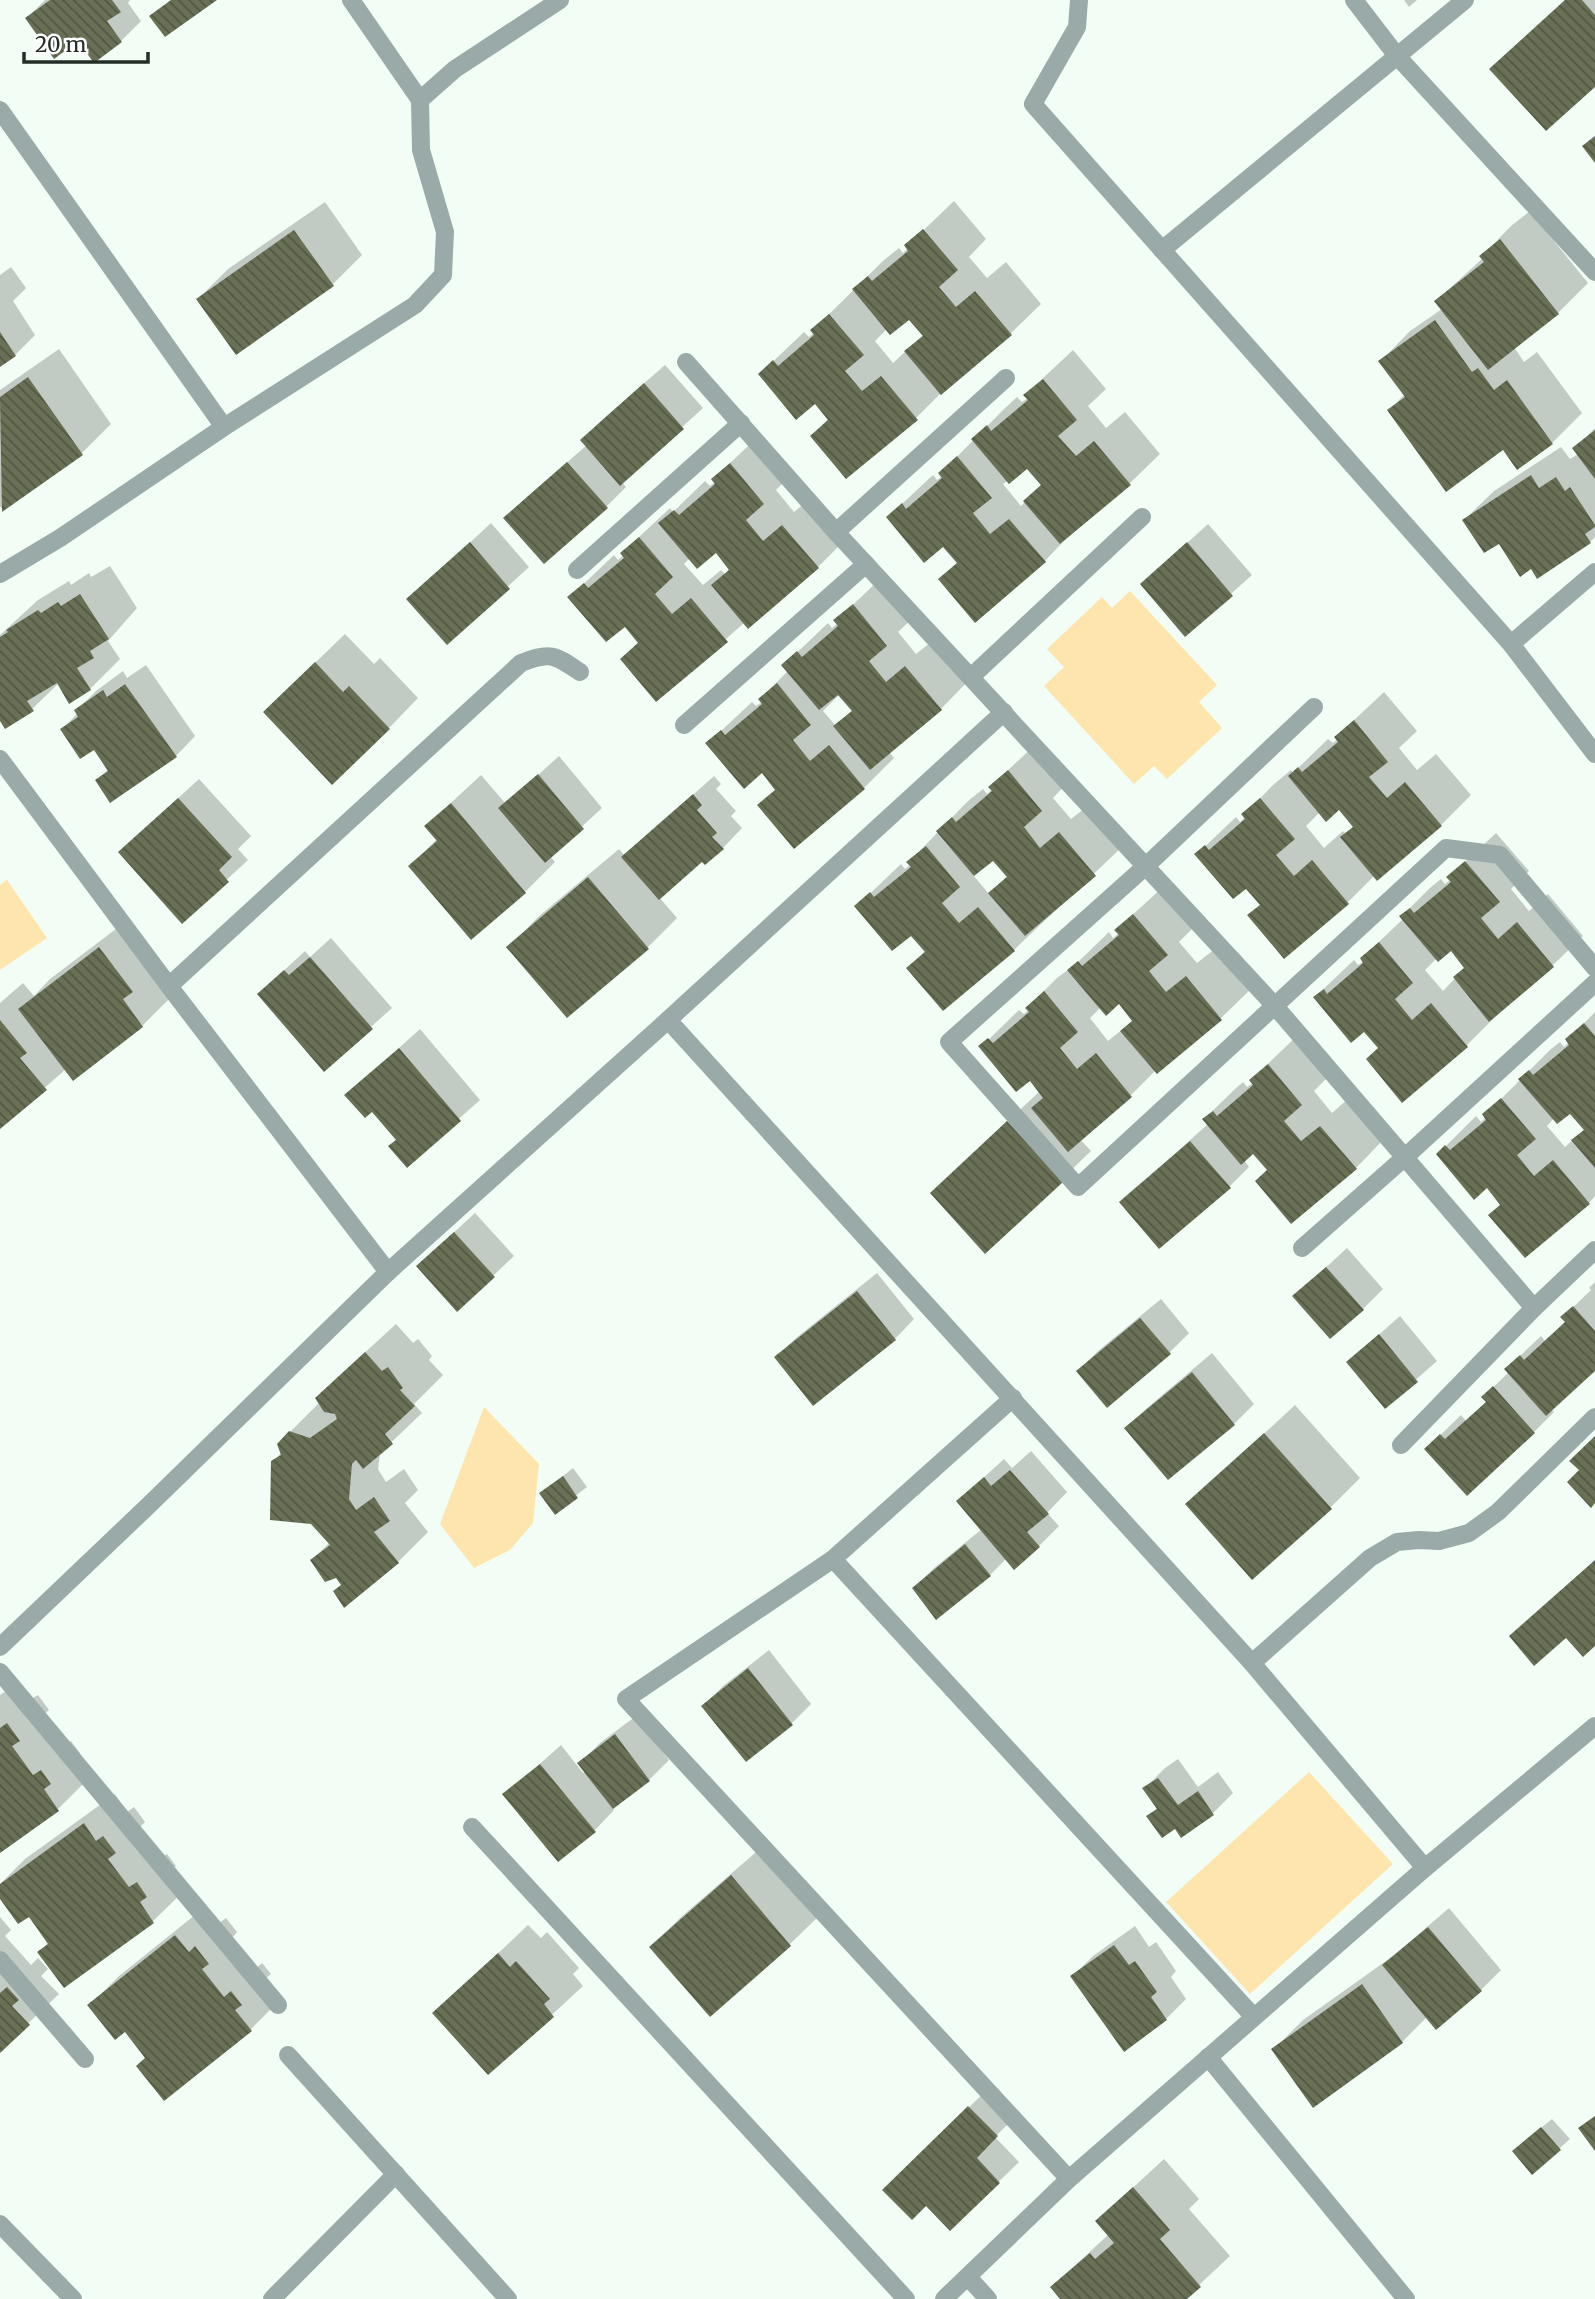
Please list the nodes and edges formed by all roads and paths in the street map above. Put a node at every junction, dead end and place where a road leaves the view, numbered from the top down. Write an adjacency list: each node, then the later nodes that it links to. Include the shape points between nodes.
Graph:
1 (351, 0): 7 (street)
2 (560, 0): 7 (street, via 455,69)
3 (1079, 0): 9 (street, via 1077,27 1033,104)
4 (1354, 0): 6 (street)
5 (1465, 0): 6 (street)
6 (1397, 56): 9 (street); 10 (street)
7 (420, 100): 14 (street, via 421,150 445,232 443,275 415,305)
8 (0, 110): 14 (street)
9 (1162, 250): 21 (street)
10 (1595, 272)
11 (686, 362): 13 (street)
12 (1006, 377): 16 (street)
13 (741, 423): 16 (street); 18 (street)
14 (224, 427): 20 (street)
15 (1142, 517): 23 (street)
16 (836, 532): 17 (street)
17 (866, 564): 23 (street); 26 (street)
18 (577, 570)
19 (1595, 572): 21 (street)
20 (0, 574)
21 (1511, 644): 27 (street)
22 (580, 672): 32 (street, via 562,659 542,654 521,663)
23 (972, 676): 25 (street)
24 (1314, 707): 29 (street)
25 (1004, 712): 29 (street); 34 (street)
26 (684, 725)
27 (1595, 754)
28 (0, 759): 32 (street)
29 (1147, 865): 33 (street); 33 (street, via 949,1042 1078,1187)
30 (1595, 968): 33 (street, via 1500,855 1446,848)
31 (1595, 983): 35 (street)
32 (169, 986): 38 (street)
33 (1274, 1005): 35 (street)
34 (668, 1020): 38 (street); 40 (street)
35 (1404, 1158): 36 (street); 39 (street)
36 (1301, 1248)
37 (1595, 1250): 39 (street)
38 (388, 1272): 44 (street)
39 (1534, 1308): 42 (street)
40 (1013, 1398): 43 (street); 45 (street)
41 (1595, 1417): 45 (street, via 1498,1512 1469,1533 1439,1541 1397,1542 1370,1558)
42 (1401, 1445)
43 (833, 1559): 52 (street); 57 (street, via 626,1699)
44 (0, 1647)
45 (1252, 1662): 49 (street)
46 (0, 1672): 51 (street)
47 (1595, 1726): 49 (street)
48 (472, 1827): 63 (street)
49 (1425, 1868): 52 (street)
50 (0, 1960): 55 (street)
51 (278, 2005)
52 (1253, 2016): 54 (street)
53 (288, 2055): 56 (street)
54 (1208, 2057): 57 (street); 66 (street)
55 (85, 2059)
56 (396, 2174): 61 (street); 62 (street)
57 (1069, 2179): 59 (street)
58 (0, 2224): 60 (street)
59 (968, 2277): 64 (street); 65 (street)
60 (73, 2299)
61 (272, 2299)
62 (508, 2299)
63 (906, 2299)
64 (944, 2299)
65 (988, 2299)
66 (1406, 2299)

